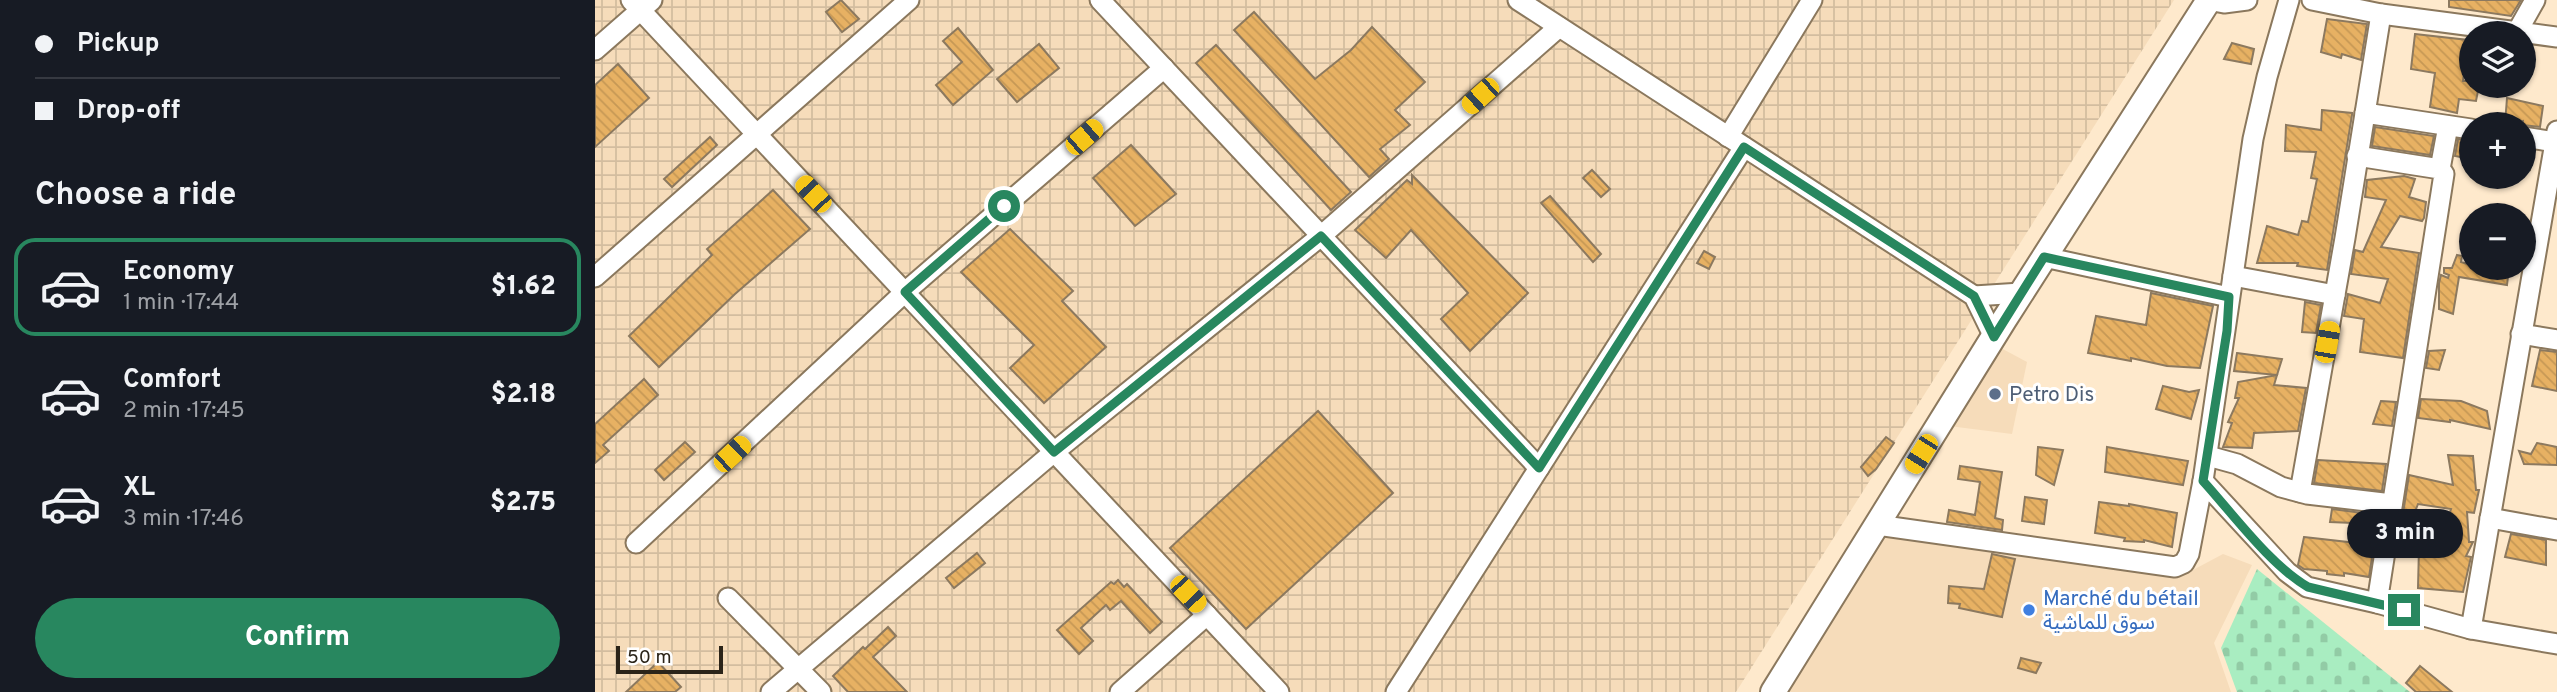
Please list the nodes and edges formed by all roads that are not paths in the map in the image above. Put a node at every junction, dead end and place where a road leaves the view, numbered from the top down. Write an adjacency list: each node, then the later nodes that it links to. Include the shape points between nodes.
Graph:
1 (909, 0): 22 (street)
2 (1100, 0): 18 (street)
3 (1518, 0): 14 (street)
4 (1812, 0): 25 (street)
5 (2209, 0): 6 (street); 30 (main road)
6 (2247, 0)
7 (2289, 0): 31 (street, via 2253,139)
8 (2312, 0): 11 (street)
9 (2535, 0): 12 (street)
10 (641, 3): 17 (street); 22 (street)
11 (2381, 14): 13 (street); 19 (street)
12 (2524, 21)
13 (2459, 24)
14 (1559, 27): 25 (street); 29 (street)
15 (2536, 34): 16 (street)
16 (2557, 37)
17 (595, 50)
18 (1164, 68): 29 (street); 33 (street)
19 (2365, 113): 20 (street); 26 (street)
20 (2448, 126): 21 (street); 27 (street)
21 (2459, 128)
22 (758, 134): 32 (street); 33 (street)
23 (2556, 136): 24 (street); 28 (street)
24 (2536, 137)
25 (1736, 142): 36 (street); 43 (street)
26 (2357, 156): 27 (street); 35 (street)
27 (2440, 169): 46 (street, via 2444,186)
28 (2548, 235): 38 (street)
29 (1321, 236): 41 (street); 43 (street)
30 (2044, 257): 34 (main road); 37 (street)
31 (2233, 276): 35 (street); 37 (street)
32 (595, 277)
33 (905, 292): 41 (street); 50 (street)
34 (2021, 293): 36 (street); 39 (main road)
35 (2335, 295): 45 (street)
36 (1974, 296): 39 (street)
37 (2229, 297): 42 (street)
38 (2521, 334): 40 (street); 47 (street)
39 (1994, 337): 48 (main road)
40 (2557, 340)
41 (1054, 452): 53 (street); 56 (street)
42 (2208, 456): 44 (street); 45 (street)
43 (1539, 468): 61 (street)
44 (2203, 481): 48 (street, via 2189,554 2175,568); 52 (street, via 2296,580)
45 (2300, 492): 46 (street)
46 (2392, 504): 52 (street)
47 (2490, 517): 49 (street); 54 (street)
48 (1877, 524): 62 (main road)
49 (2557, 530)
50 (636, 543)
51 (727, 598): 56 (street)
52 (2377, 603): 54 (street)
53 (1207, 615): 59 (street); 60 (street)
54 (2471, 629): 55 (street)
55 (2557, 644)
56 (798, 669): 57 (street); 58 (street)
57 (771, 692)
58 (821, 692)
59 (1120, 692)
60 (1279, 692)
61 (1396, 692)
62 (1773, 692)

